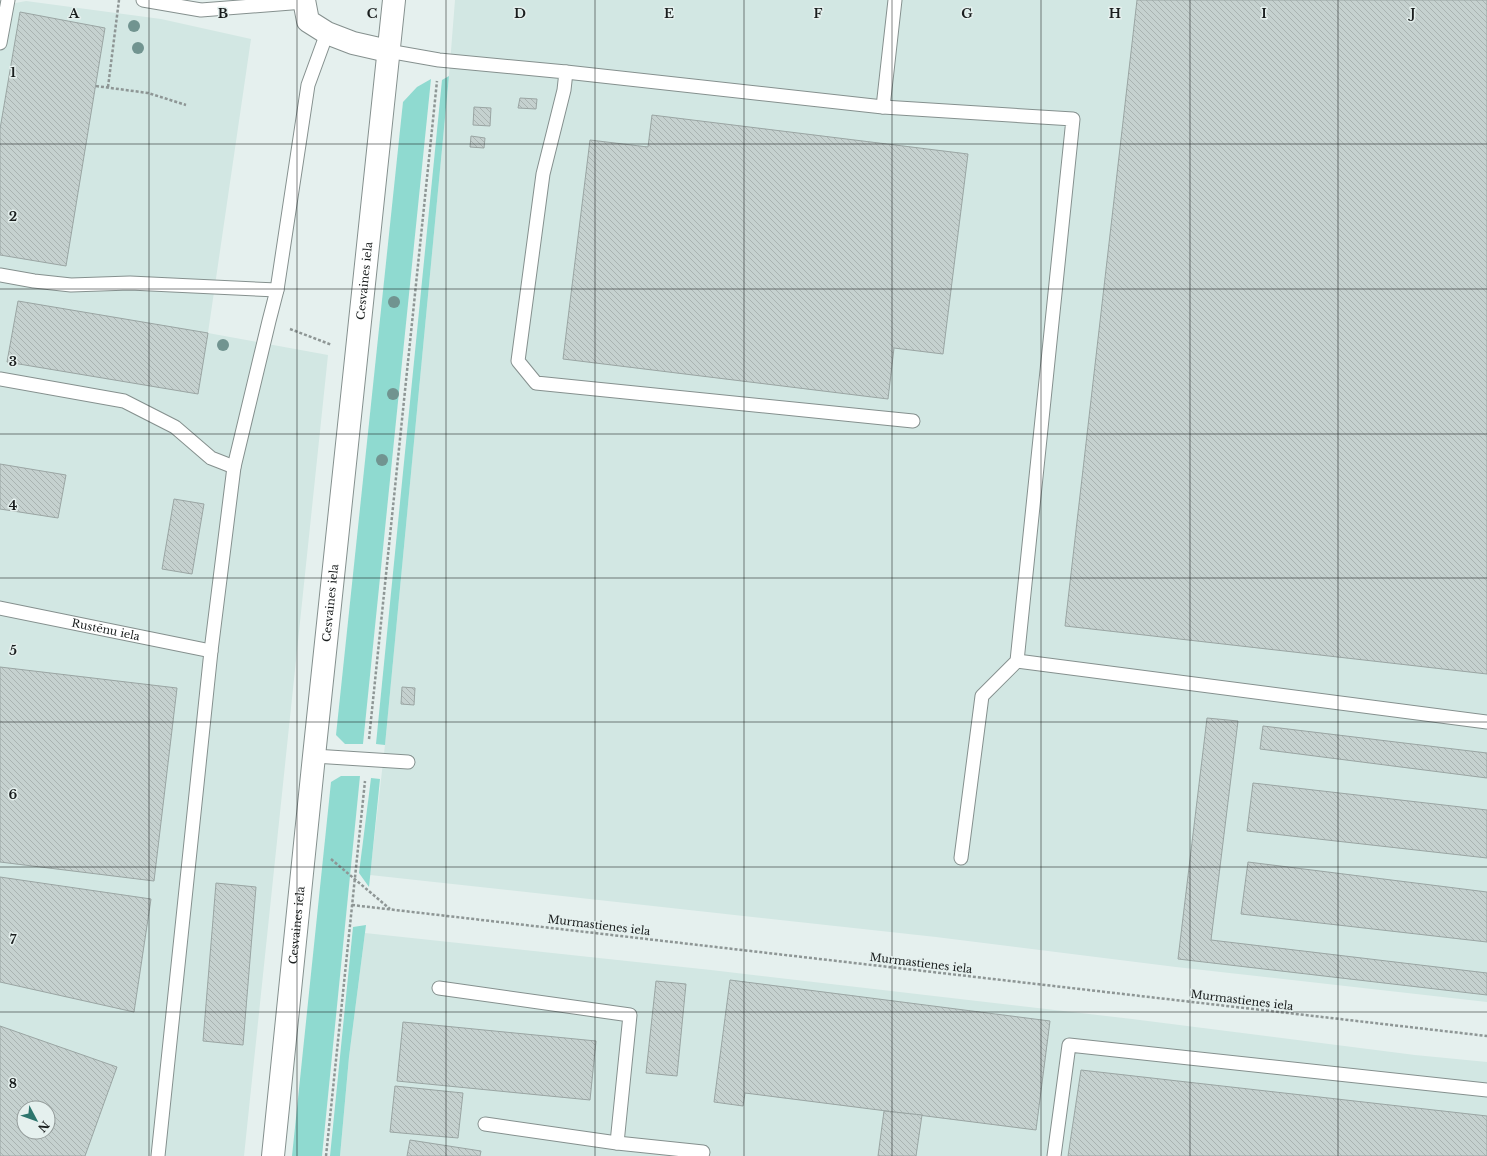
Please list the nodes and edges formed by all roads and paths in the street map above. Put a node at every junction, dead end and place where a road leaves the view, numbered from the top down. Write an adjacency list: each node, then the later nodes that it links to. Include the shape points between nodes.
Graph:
1 (8, 0): 8 (lane)
2 (119, 0): 13 (path)
3 (143, 0): 6 (lane, via 201,10)
4 (394, 0): 9 (street, Cesvaines iela)
5 (895, 0): 15 (lane)
6 (304, 1): 7 (street, via 308,21)
7 (327, 33): 9 (street, via 353,43); 17 (lane, via 308,85)
8 (0, 43)
9 (388, 51): 10 (lane); 28 (street, Cesvaines iela)
10 (439, 60): 11 (lane); 27 (path)
11 (566, 72): 15 (lane); 21 (lane, via 564,90 543,174 518,361 536,383)
12 (96, 86): 13 (path)
13 (108, 87): 14 (path, via 148,93)
14 (186, 105)
15 (883, 108): 25 (lane, via 1073,119)
16 (0, 275): 17 (lane, via 71,285 130,282)
17 (277, 290): 18 (lane)
18 (269, 321): 19 (path); 22 (lane)
19 (323, 342)
20 (0, 379): 22 (lane, via 124,401 175,426 211,458)
21 (914, 421)
22 (234, 468): 24 (lane)
23 (0, 608): 24 (lane, Rustēnu iela)
24 (211, 651): 41 (lane)
25 (1017, 661): 26 (lane); 32 (lane, via 982,696)
26 (1487, 722)
27 (369, 745)
28 (314, 756): 29 (lane); 31 (street, Cesvaines iela)
29 (408, 762)
30 (366, 776): 33 (path)
31 (306, 839): 33 (path); 42 (street, Cesvaines iela)
32 (961, 858)
33 (355, 880): 34 (path); 35 (path)
34 (352, 905): 35 (path, Murmastienes iela); 43 (path)
35 (390, 909): 37 (path, Murmastienes iela)
36 (439, 988): 40 (lane, via 630,1015)
37 (1487, 1036)
38 (1487, 1090): 45 (lane, via 1069,1045)
39 (485, 1124): 40 (lane)
40 (617, 1143): 44 (lane, via 703,1152)
41 (158, 1156)
42 (273, 1156)
43 (326, 1156)
44 (702, 1156)
45 (1054, 1156)

